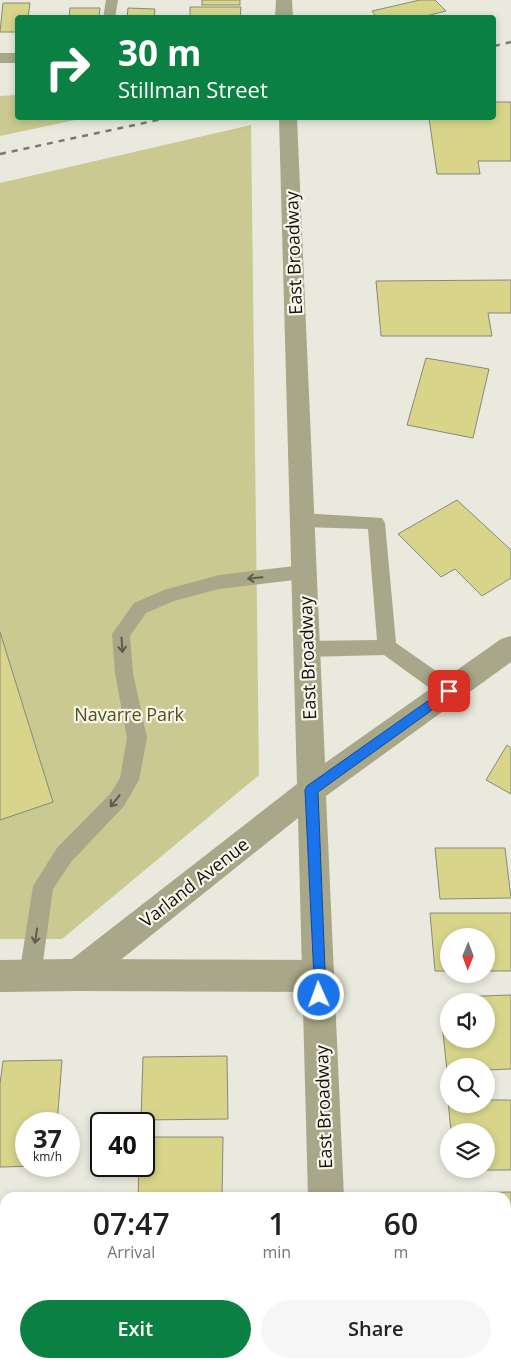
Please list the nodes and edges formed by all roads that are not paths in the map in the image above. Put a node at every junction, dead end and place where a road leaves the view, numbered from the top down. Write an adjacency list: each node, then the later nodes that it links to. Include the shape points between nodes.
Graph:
1 (112, 0): 3 (lane)
2 (284, 0): 4 (street)
3 (110, 15)
4 (284, 15)
5 (0, 58): 6 (street)
6 (15, 58)
7 (288, 120): 8 (street, East Broadway)
8 (302, 520): 9 (street, East Broadway); 11 (lane, via 376,523)
9 (304, 572): 12 (street, East Broadway); 16 (lane, one-way to 16, via 219,582 170,595 140,608 121,634 124,673 137,738 129,780 117,800 64,855 43,886)
10 (511, 646): 13 (street, Varland Avenue)
11 (386, 647): 12 (lane); 13 (lane)
12 (306, 649): 14 (street, East Broadway)
13 (449, 691): 14 (street, Varland Avenue)
14 (311, 790): 15 (street, Varland Avenue); 17 (street, East Broadway)
15 (77, 975): 16 (street); 17 (street)
16 (15, 976)
17 (319, 976): 18 (street, East Broadway)
18 (326, 1192)

